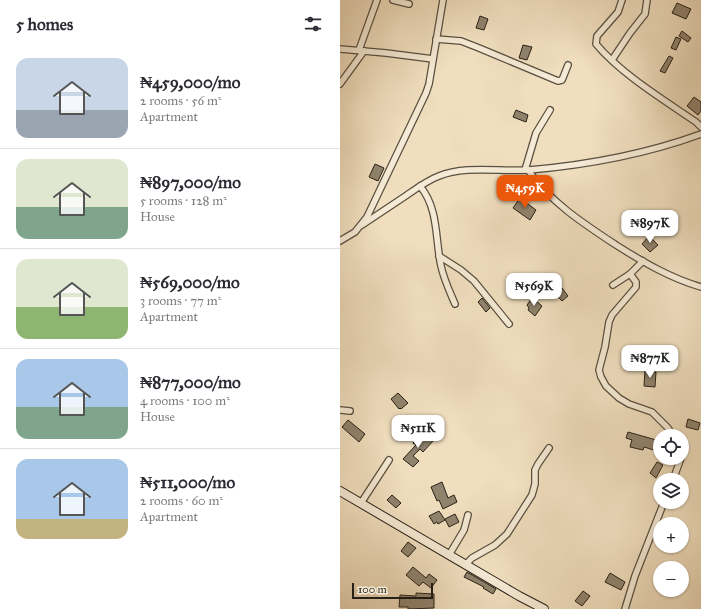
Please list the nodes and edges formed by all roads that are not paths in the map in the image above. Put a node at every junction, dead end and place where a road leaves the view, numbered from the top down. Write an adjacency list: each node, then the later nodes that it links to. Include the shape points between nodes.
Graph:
1 (377, 0): 9 (street)
2 (393, 0): 6 (street)
3 (443, 0): 7 (street)
4 (622, 0): 11 (street, via 618,12 597,36 596,41 600,49)
5 (647, 0): 11 (street, via 645,14)
6 (409, 4)
7 (436, 39): 10 (street); 12 (street, via 467,44 558,81 562,80)
8 (340, 49): 9 (street)
9 (361, 51): 10 (street); 13 (street)
10 (433, 59): 19 (street, via 426,93)
11 (612, 60): 15 (street, via 651,92)
12 (568, 65)
13 (340, 84)
14 (550, 110): 17 (street, via 536,133)
15 (701, 127)
16 (701, 134): 17 (street, via 671,145 627,155)
17 (526, 170): 18 (street, via 449,172); 22 (street, via 574,216)
18 (420, 186): 19 (street); 21 (street, via 429,199 434,213)
19 (362, 225): 20 (street)
20 (340, 240)
21 (439, 256): 26 (street, via 444,280); 27 (street, via 474,281)
22 (643, 261): 23 (street); 25 (street, via 683,282)
23 (630, 274): 24 (street); 30 (street, via 636,282 636,287 609,322 601,377 606,386 619,398 652,412)
24 (614, 285)
25 (701, 287)
26 (455, 304)
27 (509, 324)
28 (340, 410): 29 (street)
29 (350, 411)
30 (668, 429)
31 (549, 448): 38 (street, via 535,470 532,495 507,534)
32 (389, 460): 34 (street)
33 (340, 491): 34 (street)
34 (361, 503): 37 (street)
35 (661, 509): 40 (street)
36 (468, 515): 37 (street, via 464,530)
37 (449, 555): 38 (street)
38 (465, 565): 39 (street)
39 (544, 609)
40 (624, 609)

